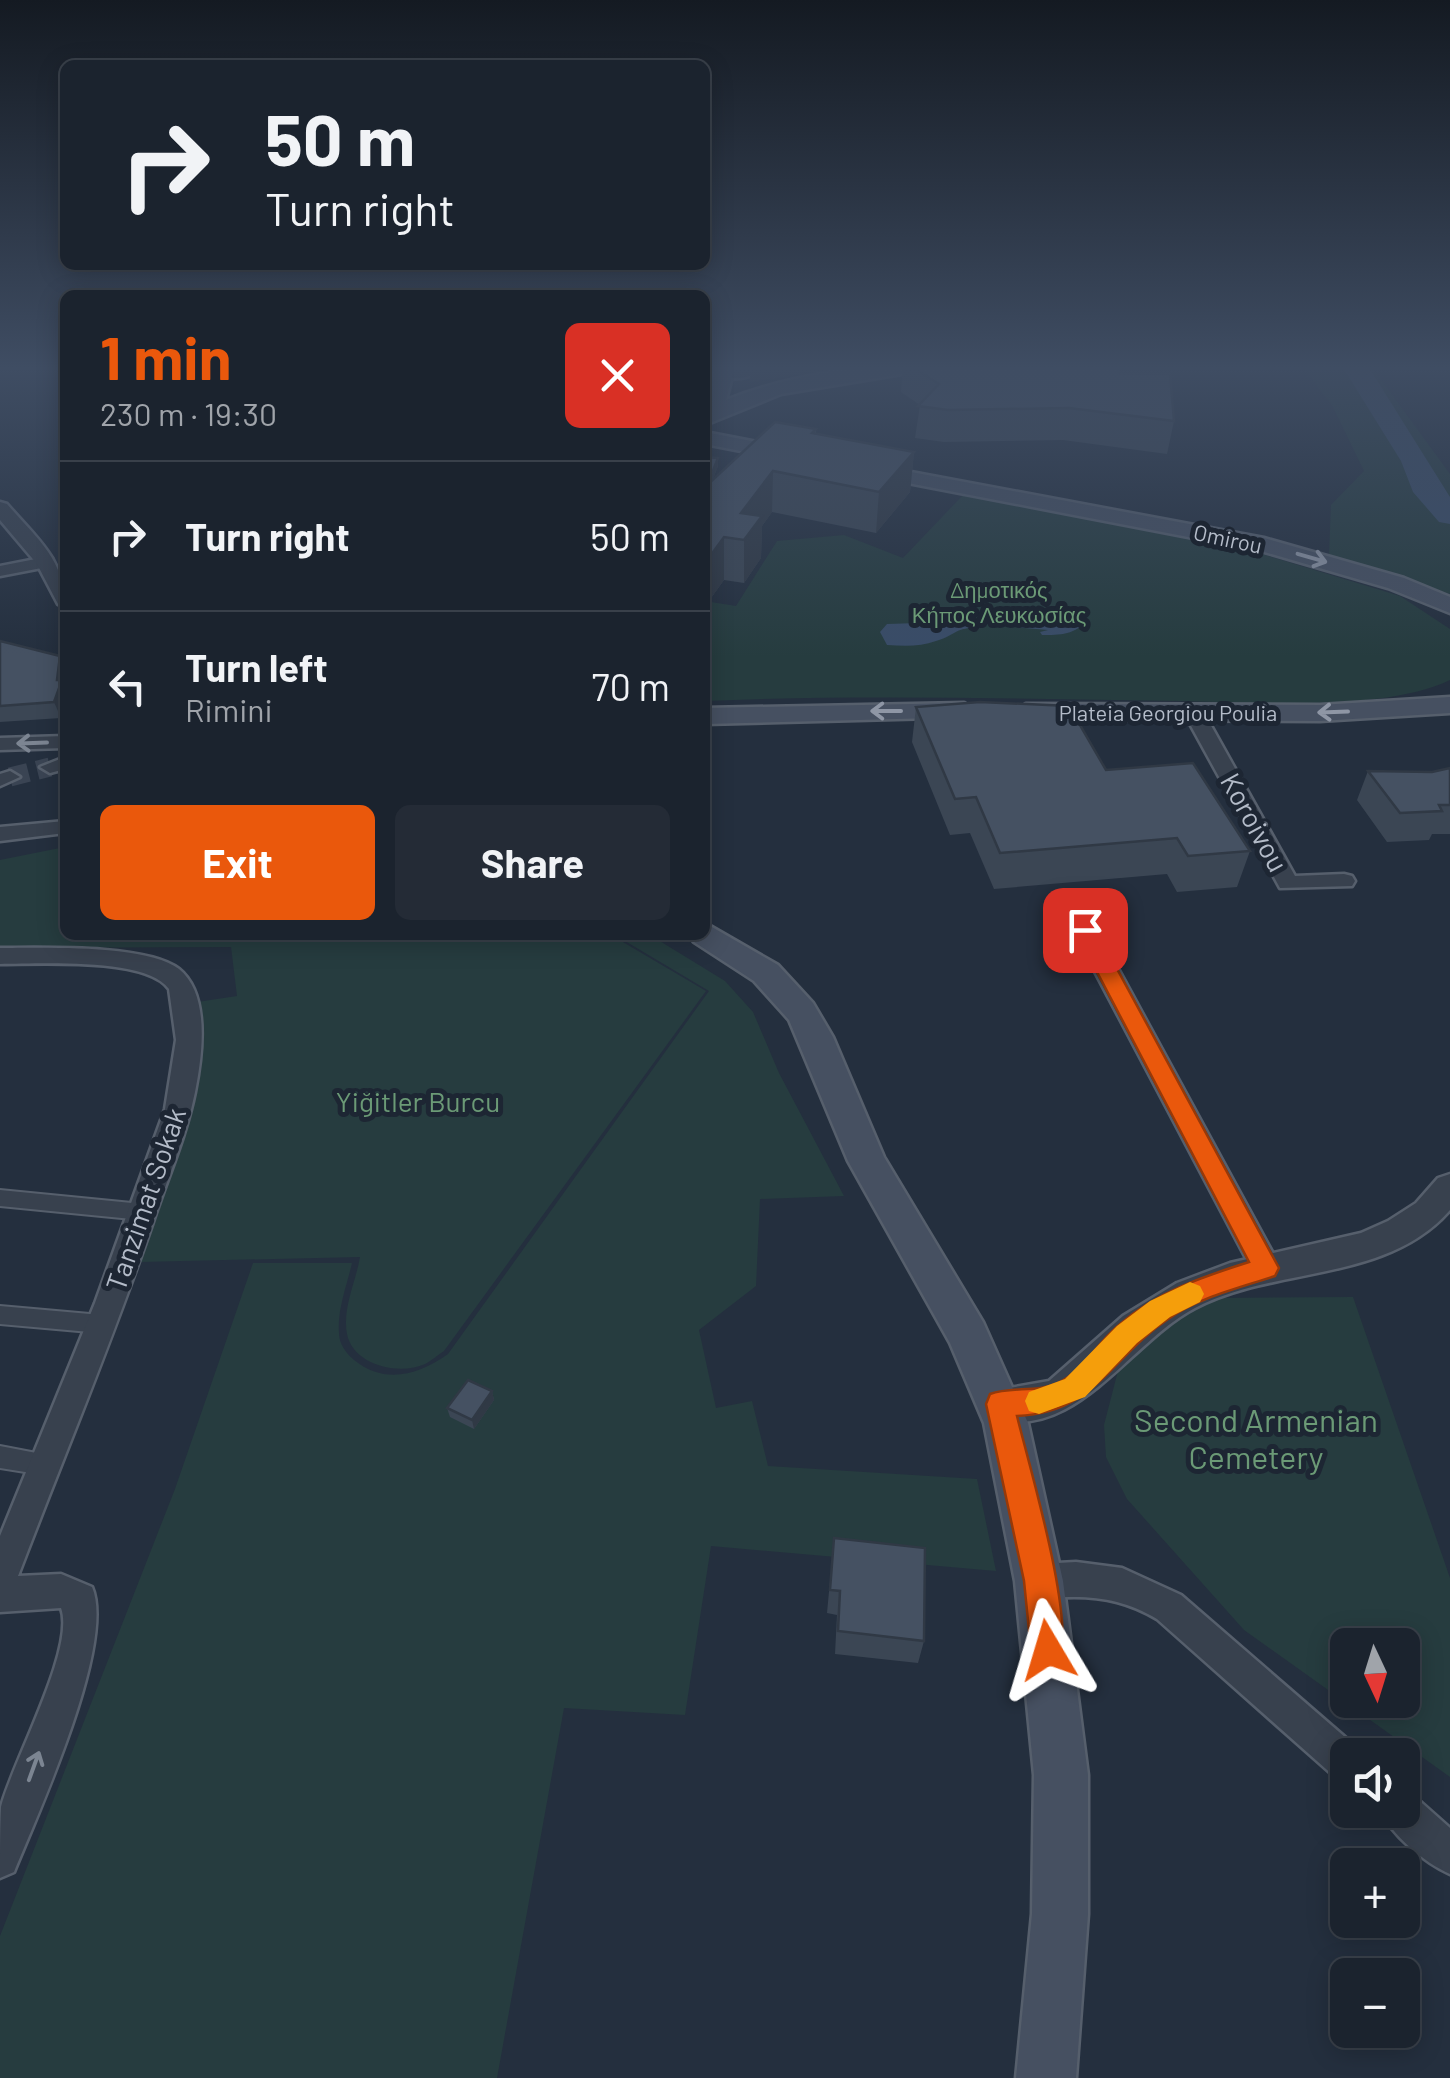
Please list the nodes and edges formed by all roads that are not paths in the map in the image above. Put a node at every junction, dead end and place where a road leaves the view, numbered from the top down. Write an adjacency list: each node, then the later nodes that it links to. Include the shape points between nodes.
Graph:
1 (844, 465): 6 (main road, Omirou, one-way to 6, via 1264,546 1396,583)
2 (0, 508): 3 (street)
3 (46, 562): 4 (street); 5 (street)
4 (0, 570)
5 (60, 590)
6 (1450, 606)
7 (1444, 704): 8 (main road, Plateia Georgiou Poulia, one-way to 8)
8 (1194, 713): 9 (main road, Plateia Georgiou Poulia, one-way to 9); 14 (street, Koroivou, via 1288,883)
9 (710, 716)
10 (60, 742): 11 (street, one-way to 11)
11 (0, 744)
12 (60, 828): 13 (street)
13 (0, 834)
14 (1344, 881)
15 (1085, 930): 21 (street)
16 (710, 937): 24 (main road, via 766,972 802,1012 867,1161 968,1335)
17 (0, 956): 20 (street, Tanzimat Sokak, via 140,964 168,972 182,990 184,1078)
18 (1450, 1187): 21 (street, via 1420,1220 1390,1235)
19 (0, 1198): 20 (street)
20 (142, 1212): 23 (street, Tanzimat Sokak)
21 (1266, 1268): 24 (street, via 1160,1309 1066,1394)
22 (0, 1315): 23 (street)
23 (101, 1324): 26 (street, Tanzimat Sokak)
24 (1000, 1404): 28 (main road)
25 (0, 1457): 26 (street)
26 (44, 1464): 27 (street, Tanzimat Sokak)
27 (0, 1580)
28 (1040, 1581): 30 (street, via 1112,1580 1150,1595); 34 (main road, via 1062,1843)
29 (0, 1596): 33 (street, one-way to 29, via 84,1613 80,1599 61,1591)
30 (1330, 1748)
31 (1420, 1828): 32 (street)
32 (1450, 1854)
33 (0, 1858)
34 (1046, 2078)

